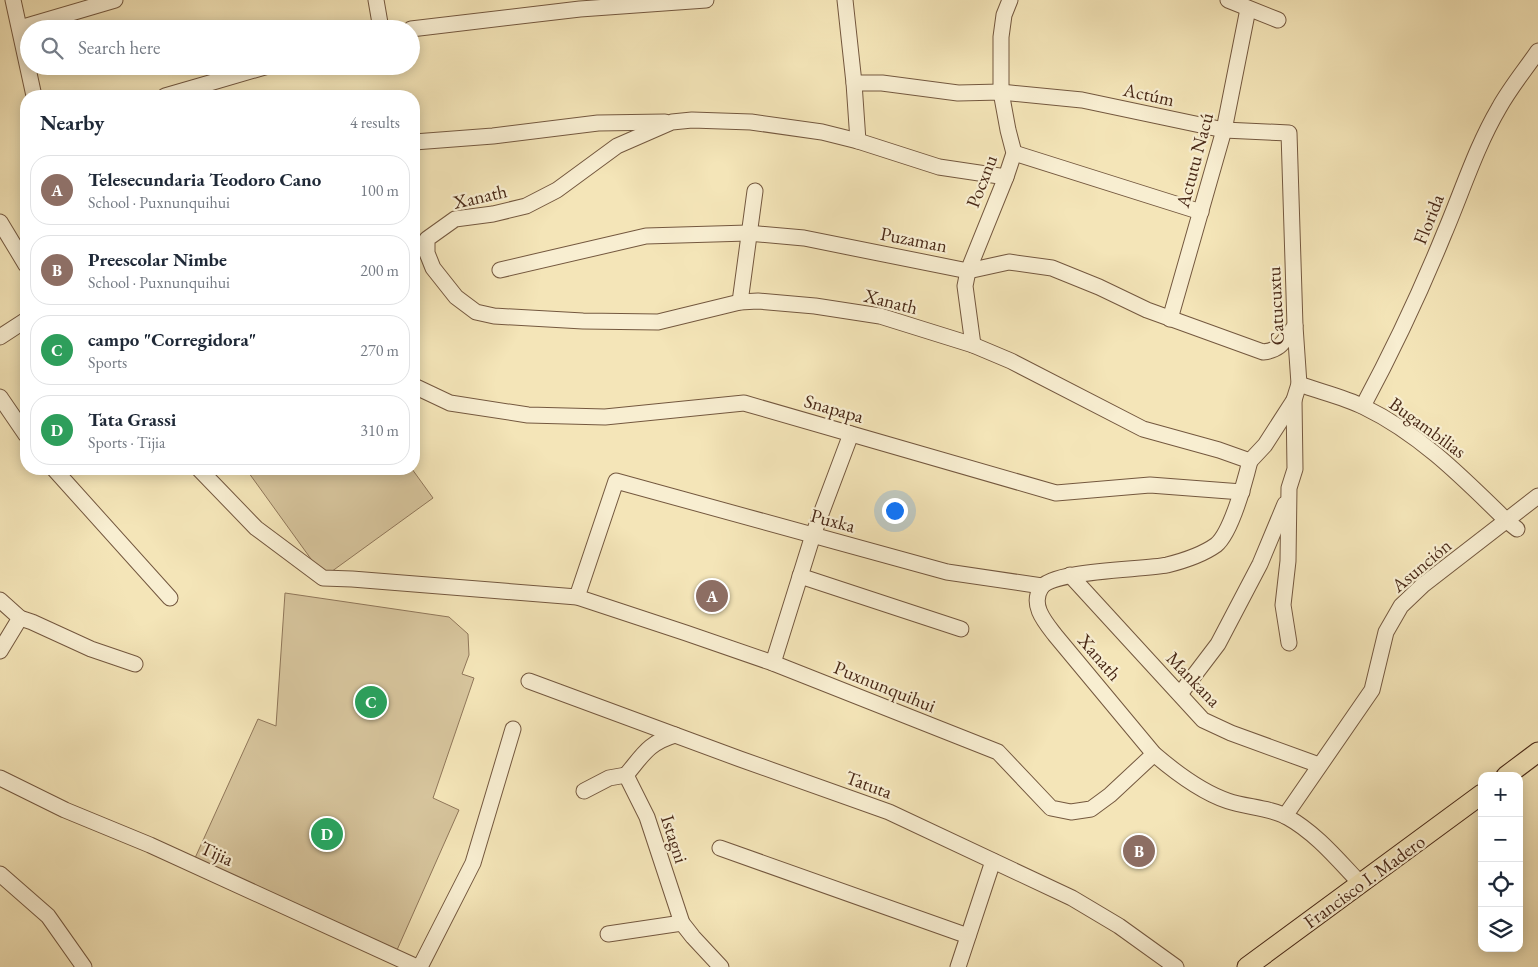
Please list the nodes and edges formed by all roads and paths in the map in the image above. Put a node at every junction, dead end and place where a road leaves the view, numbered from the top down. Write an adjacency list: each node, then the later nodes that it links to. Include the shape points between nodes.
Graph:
1 (13, 0): 13 (street)
2 (115, 0): 10 (street)
3 (376, 0): 11 (street)
4 (706, 0): 8 (street)
5 (845, 0): 18 (street)
6 (1010, 0): 21 (street, Pocxnu, via 1004,14 1001,37)
7 (1228, 0): 9 (street)
8 (579, 5): 14 (street)
9 (1248, 9): 12 (street); 23 (street, Actutu Nacú)
10 (47, 20)
11 (379, 20)
12 (1278, 20)
13 (20, 28)
14 (420, 28)
15 (1538, 52): 46 (street, Florida, via 1499,108 1481,143 1405,324)
16 (30, 75): 19 (street)
17 (237, 75): 20 (street)
18 (854, 83): 21 (street, Actúm, via 882,83 958,93); 25 (street)
19 (33, 90)
20 (186, 90)
21 (1001, 92): 23 (street, Actúm, via 1082,100); 27 (street, Pocxnu)
22 (672, 122): 25 (street, Xanath, via 751,122 822,132); 26 (street, via 598,123); 36 (street, Xanath, via 617,146 557,190 526,206 456,219 428,239 427,253 433,268 456,297 476,312 494,316 658,322)
23 (1224, 130): 24 (street, Actúm); 30 (street, Actutu Nacú)
24 (1289, 133): 39 (street, Catucuxtu)
25 (858, 141): 28 (street, Xanath, via 939,167)
26 (420, 142)
27 (1014, 153): 28 (street, Pocxnu); 30 (street)
28 (1006, 177): 35 (street, Pocxnu)
29 (754, 191): 32 (street)
30 (1201, 212): 37 (street, Actutu Nacú)
31 (0, 222): 33 (street)
32 (748, 233): 34 (street, Puzaman, via 646,236); 35 (street, Puzaman, via 804,238); 36 (street)
33 (20, 256)
34 (500, 270)
35 (968, 271): 37 (street, Puzaman, via 1009,262 1052,268); 41 (street, Pocxnu, via 964,286)
36 (740, 302): 41 (street, Xanath, via 815,306 880,316)
37 (1170, 319): 39 (street, Puzaman, via 1263,352 1281,346)
38 (20, 324): 40 (street)
39 (1295, 326): 42 (street, Catucuxtu)
40 (0, 337)
41 (973, 345): 49 (street, Xanath, via 1143,429)
42 (1299, 384): 45 (street, Catucuxtu); 46 (street, Bugambilias)
43 (420, 389): 48 (street, Snapapa, via 450,403 528,415 605,416 744,403)
44 (0, 397): 47 (street)
45 (1294, 400): 49 (street, Catucuxtu, via 1265,445); 52 (street, via 1295,469)
46 (1363, 406): 55 (street, Bugambilias, via 1438,455)
47 (20, 426)
48 (850, 434): 53 (street, Snapapa, via 1056,493 1150,485); 56 (street)
49 (1250, 461): 53 (street)
50 (59, 475): 61 (street)
51 (205, 475): 60 (street, Puxnunquihui, via 256,528 323,578)
52 (1289, 488): 65 (street, via 1288,560 1283,605); 70 (street, via 1250,586 1218,644)
53 (1242, 492): 57 (street, via 1218,544 1200,555 1166,565)
54 (1538, 496): 55 (street, Asunción)
55 (1512, 525): 75 (street, Asunción, via 1423,586 1401,606 1386,632 1372,690)
56 (813, 535): 58 (street); 59 (street, Puxka, via 947,572); 60 (street, Puxka, via 616,481)
57 (1070, 575): 59 (street); 70 (street, Mankana)
58 (800, 576): 64 (street); 67 (street)
59 (1042, 586): 74 (street, Xanath, via 1037,599 1041,616)
60 (571, 596): 67 (street, Puxnunquihui)
61 (170, 598)
62 (0, 600): 63 (street)
63 (20, 618): 66 (street); 68 (street)
64 (961, 629)
65 (1289, 643)
66 (0, 651)
67 (773, 662): 74 (street, Puxnunquihui, via 998,752 1051,808 1071,812 1091,809)
68 (135, 664)
69 (529, 681): 72 (street, Tatuta)
70 (1180, 694): 75 (street, Mankana, via 1202,720)
71 (513, 728): 90 (street, via 473,863)
72 (675, 734): 77 (street, via 649,747); 83 (street, Tatuta, via 889,812)
73 (1538, 752): 76 (main road)
74 (1154, 754): 81 (street, Xanath, via 1196,785 1227,800)
75 (1319, 765): 81 (street, Asunción)
76 (1511, 772)
77 (626, 776): 79 (street, via 609,778); 86 (street, Istagni, via 647,817)
78 (0, 778): 90 (street, Tijia)
79 (584, 790)
80 (1478, 797): 85 (main road, Francisco I. Madero)
81 (1285, 816): 85 (street, Xanath, via 1303,827)
82 (720, 848): 88 (street)
83 (992, 861): 88 (street); 93 (street, Tatuta, via 1072,898)
84 (0, 874): 89 (street, via 48,916)
85 (1360, 883): 94 (main road, Francisco I. Madero)
86 (682, 923): 87 (street); 91 (street, Istagni)
87 (608, 934)
88 (968, 936): 92 (street)
89 (84, 967)
90 (418, 967)
91 (721, 967)
92 (958, 967)
93 (1176, 967)
94 (1247, 967)

